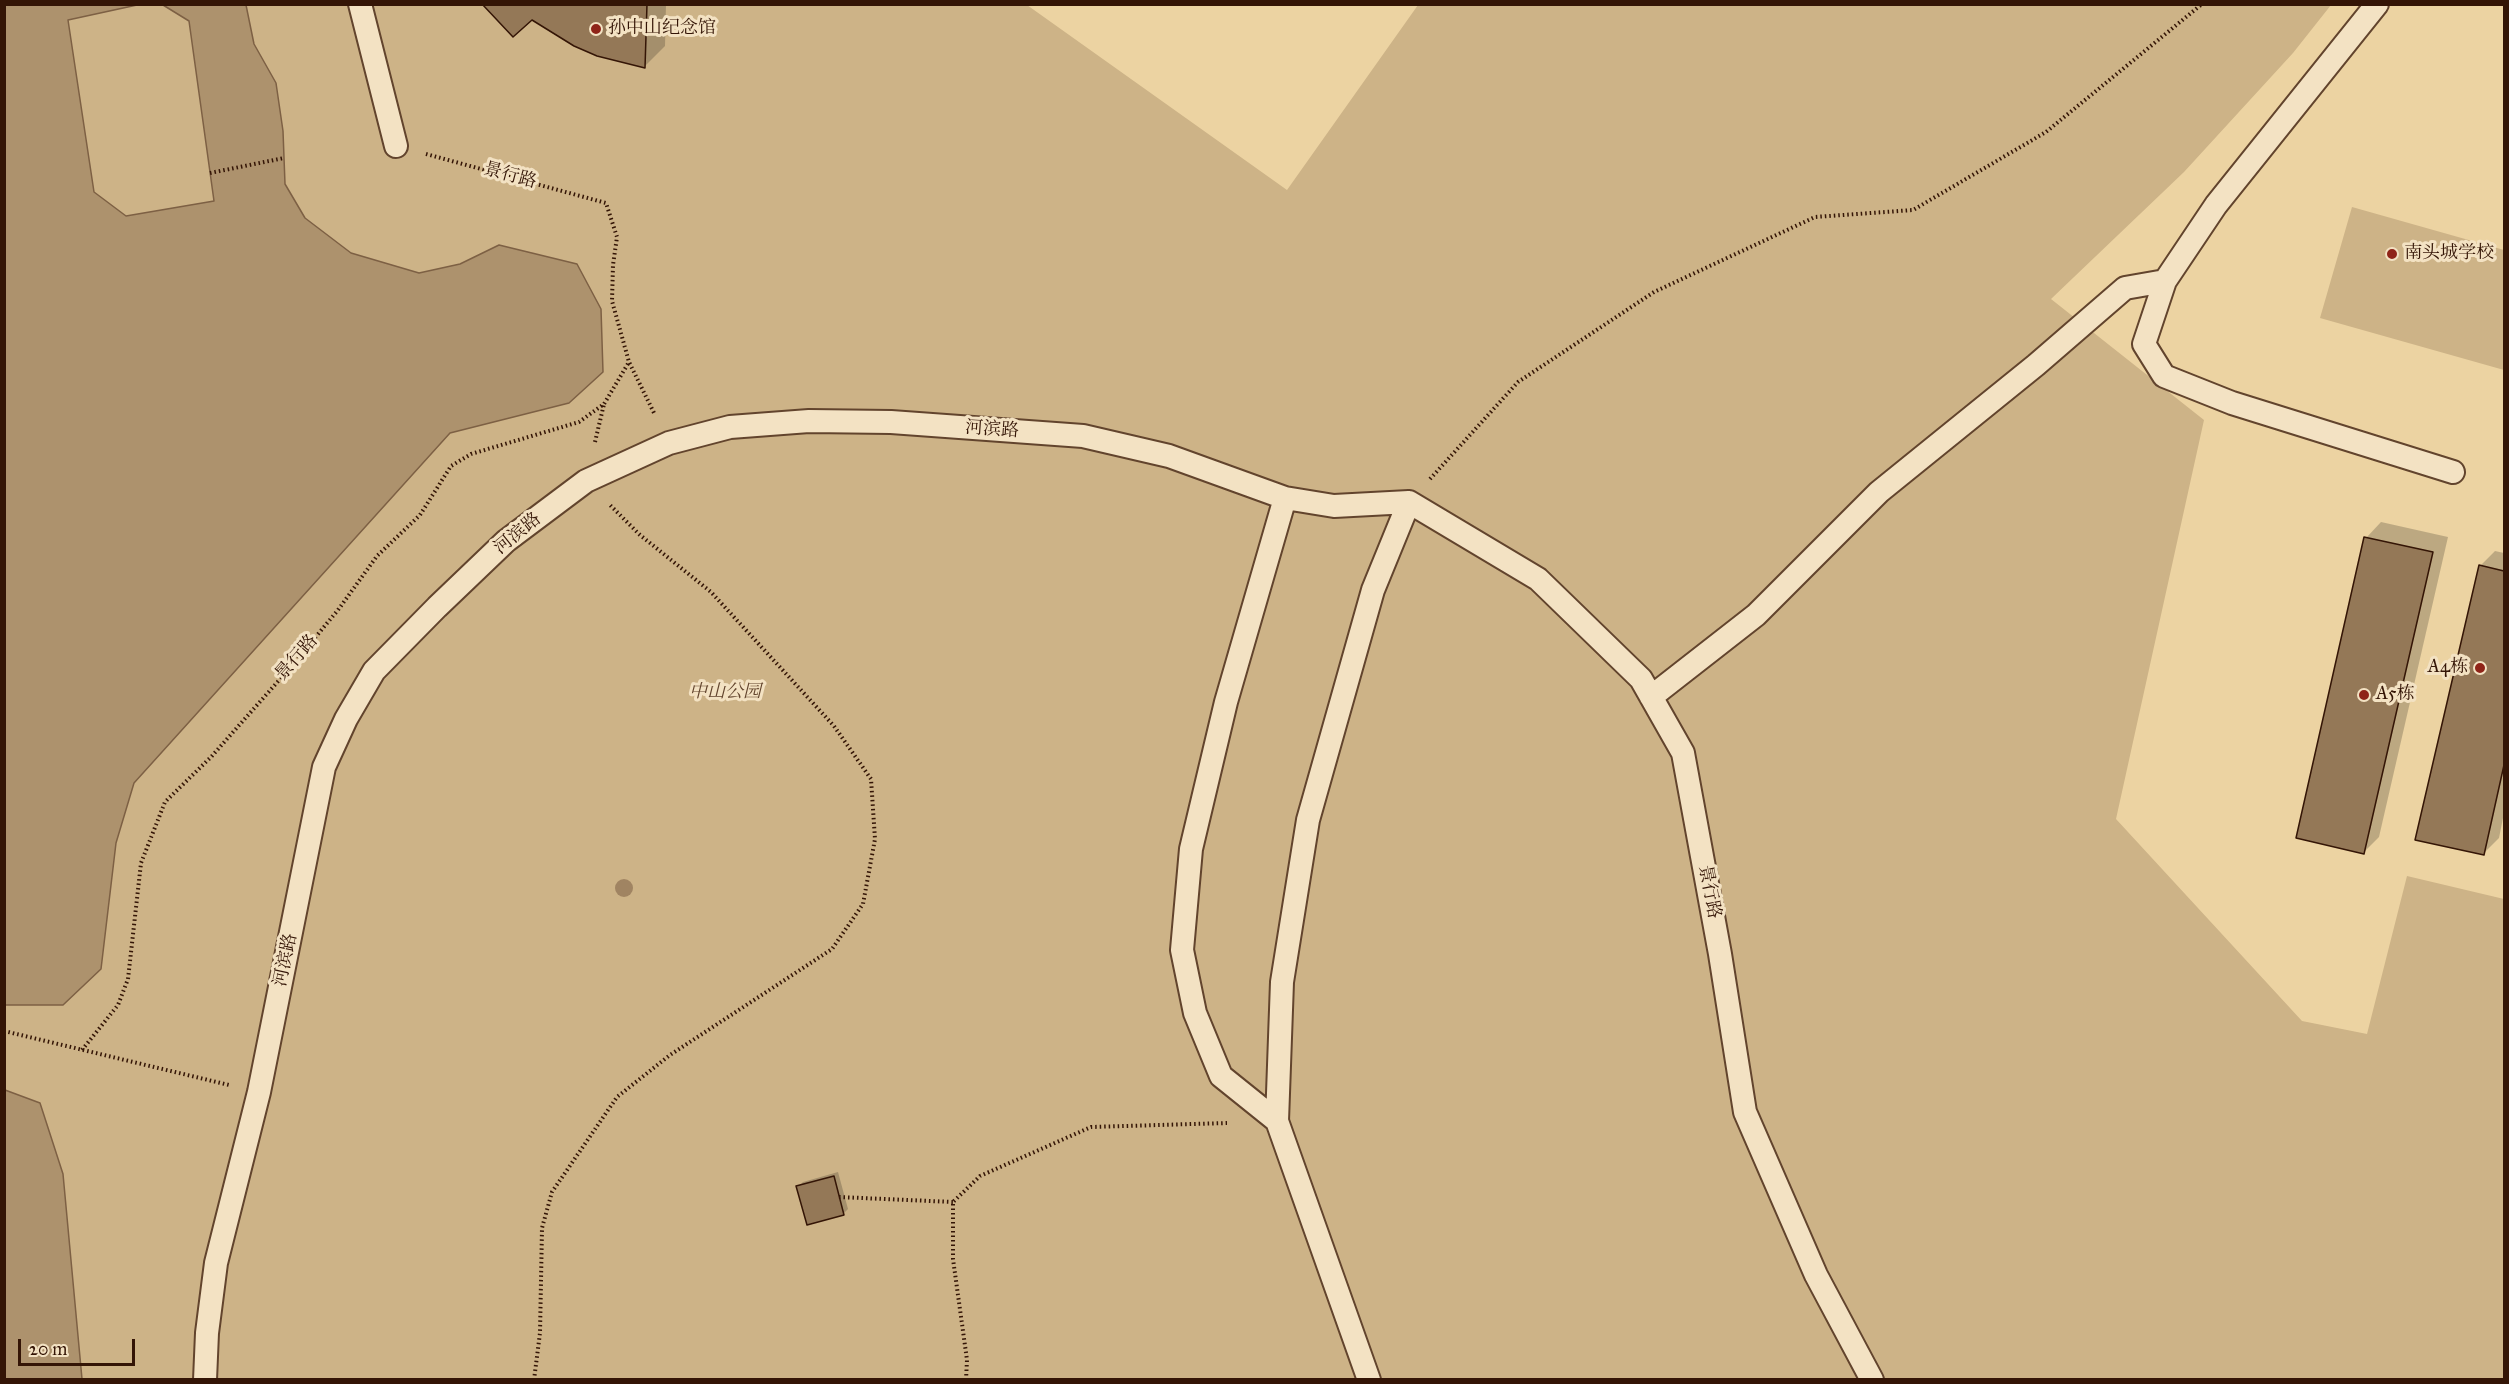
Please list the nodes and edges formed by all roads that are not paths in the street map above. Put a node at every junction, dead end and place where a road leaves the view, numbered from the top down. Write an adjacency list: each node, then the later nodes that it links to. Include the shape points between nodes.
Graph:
1 (360, 4): 3 (lane)
2 (2377, 4): 4 (lane, via 2216,205)
3 (396, 146)
4 (2165, 281): 5 (lane, via 2144,344 2164,376 2232,403); 8 (lane, via 2125,288 1879,492 1756,615)
5 (2453, 472)
6 (1285, 498): 7 (lane, 河滨路, via 1334,506); 9 (lane, via 1226,702 1191,849 1182,950 1195,1013 1221,1076); 10 (lane, 河滨路, via 1169,456 1083,436 891,422 810,422 730,427 669,443 586,481 506,541 374,671 324,767 259,1092 216,1263)
7 (1410, 502): 8 (lane, 景行路, via 1538,579 1641,679); 9 (lane, via 1373,590 1308,820 1282,982)
8 (1651, 697): 12 (lane, 景行路, via 1683,753 1745,1112 1816,1275)
9 (1277, 1121): 11 (lane)
10 (205, 1380)
11 (1369, 1380)
12 (1872, 1380)

